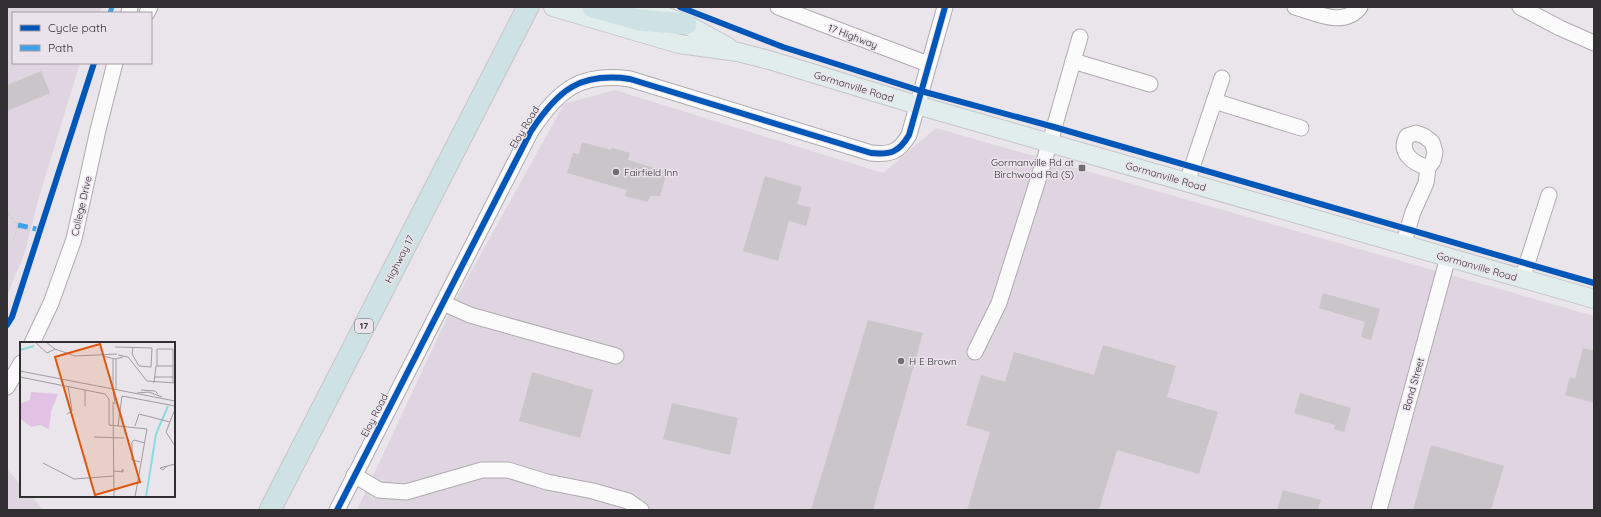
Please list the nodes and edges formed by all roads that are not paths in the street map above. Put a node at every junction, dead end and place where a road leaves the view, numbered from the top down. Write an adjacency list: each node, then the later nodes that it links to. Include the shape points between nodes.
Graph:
1 (528, 7): 37 (highway, Highway 17 / 17)
2 (553, 7): 13 (main road, Gormanville Road, via 678,44)
3 (592, 7): 10 (highway, via 639,20)
4 (640, 7): 10 (main road, Gormanville Road)
5 (778, 7): 16 (street, 17 Highway)
6 (945, 7): 16 (street, Eloy Road)
7 (1295, 7): 8 (street, via 1338,19 1348,17)
8 (1360, 7)
9 (1520, 7): 12 (street)
10 (686, 24): 13 (main road, Gormanville Road)
11 (1080, 37): 14 (street)
12 (1594, 43)
13 (738, 52): 20 (main road, Gormanville Road)
14 (1073, 61): 18 (street); 22 (street)
15 (115, 64): 31 (street, College Drive, via 74,239 51,303)
16 (928, 64): 20 (street, Eloy Road)
17 (1222, 78): 19 (street)
18 (1150, 84)
19 (1214, 101): 21 (street); 24 (street)
20 (917, 105): 22 (main road, Gormanville Road); 30 (street, Eloy Road, via 909,135 895,151 884,155 630,80 615,77 586,80 556,98 531,131)
21 (1301, 128)
22 (1050, 142): 24 (main road, Gormanville Road); 32 (street, via 999,303)
23 (1428, 168): 26 (street, via 1426,183 1413,212)
24 (1187, 182): 26 (main road, Gormanville Road)
25 (1549, 195): 28 (street)
26 (1403, 245): 27 (main road, Gormanville Road)
27 (1448, 257): 28 (main road, Gormanville Road); 40 (street, Bond Street)
28 (1522, 279): 29 (main road, Gormanville Road)
29 (1594, 299)
30 (443, 303): 33 (street, via 470,315); 36 (street, Eloy Road)
31 (32, 342)
32 (975, 352)
33 (616, 356)
34 (20, 365): 35 (street)
35 (7, 387)
36 (354, 475): 38 (street, Eloy Road); 39 (street, via 379,490 406,492 482,470 508,470 628,501)
37 (270, 510)
38 (337, 510)
39 (641, 510)
40 (1379, 510)

